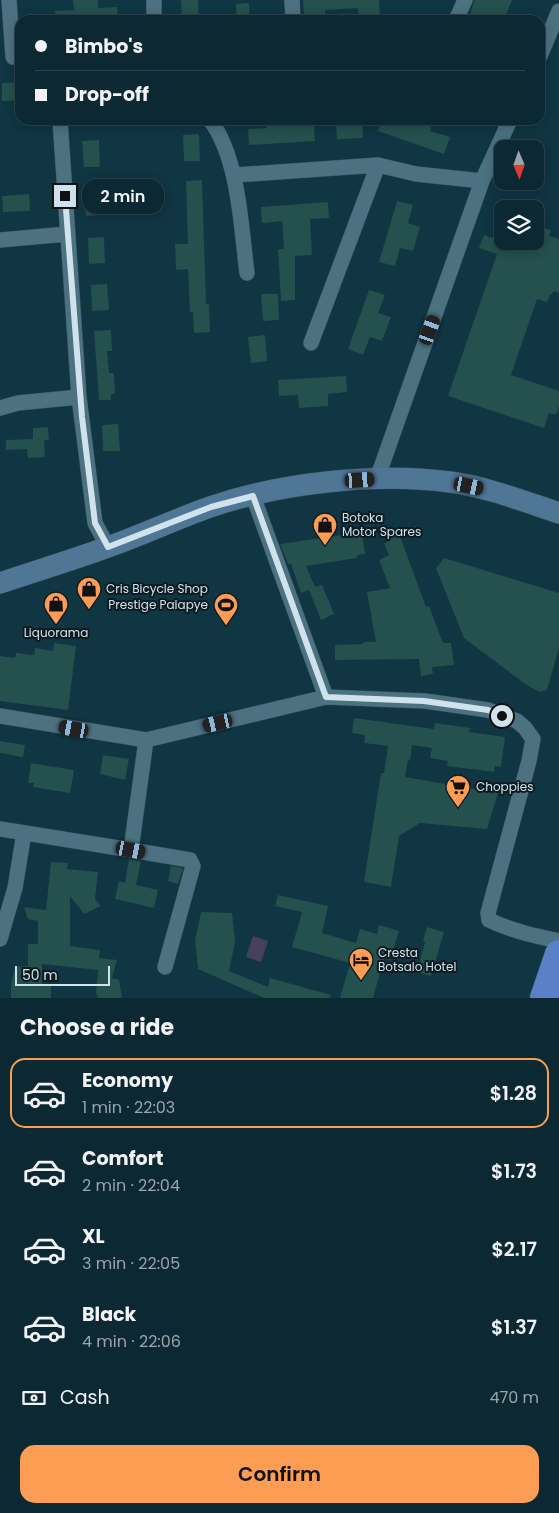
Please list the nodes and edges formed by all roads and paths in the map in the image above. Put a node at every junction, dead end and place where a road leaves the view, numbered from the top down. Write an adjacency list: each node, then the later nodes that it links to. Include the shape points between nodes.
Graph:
1 (9, 0): 10 (street)
2 (154, 0): 6 (street)
3 (292, 0): 7 (street)
4 (465, 0): 8 (street)
5 (559, 11): 9 (street)
6 (154, 15)
7 (293, 15)
8 (458, 15)
9 (545, 44)
10 (11, 58)
11 (60, 125): 17 (street)
12 (213, 125): 15 (street)
13 (508, 125): 16 (street)
14 (378, 165): 15 (street); 16 (street, via 416,174); 20 (street)
15 (235, 175): 19 (street)
16 (482, 182): 23 (street)
17 (67, 234): 18 (street); 21 (street)
18 (0, 240)
19 (247, 273)
20 (311, 343)
21 (80, 397): 22 (street, via 18,403); 26 (street, via 95,523)
22 (0, 408)
23 (377, 479): 24 (street, via 326,482); 25 (street, via 451,482)
24 (253, 496): 26 (street, via 211,507); 28 (street)
25 (559, 513)
26 (108, 547): 27 (street)
27 (0, 583)
28 (326, 697): 30 (street); 35 (street, via 424,701 488,710 517,721 525,728 532,739 529,761 488,913 489,920)
29 (0, 716): 30 (street)
30 (146, 740): 33 (street)
31 (0, 830): 32 (street)
32 (24, 833): 33 (street); 34 (street, via 15,888)
33 (131, 850): 37 (street, via 190,860 192,863)
34 (0, 940)
35 (559, 942)
36 (559, 954): 38 (highway)
37 (165, 967)
38 (544, 998)

